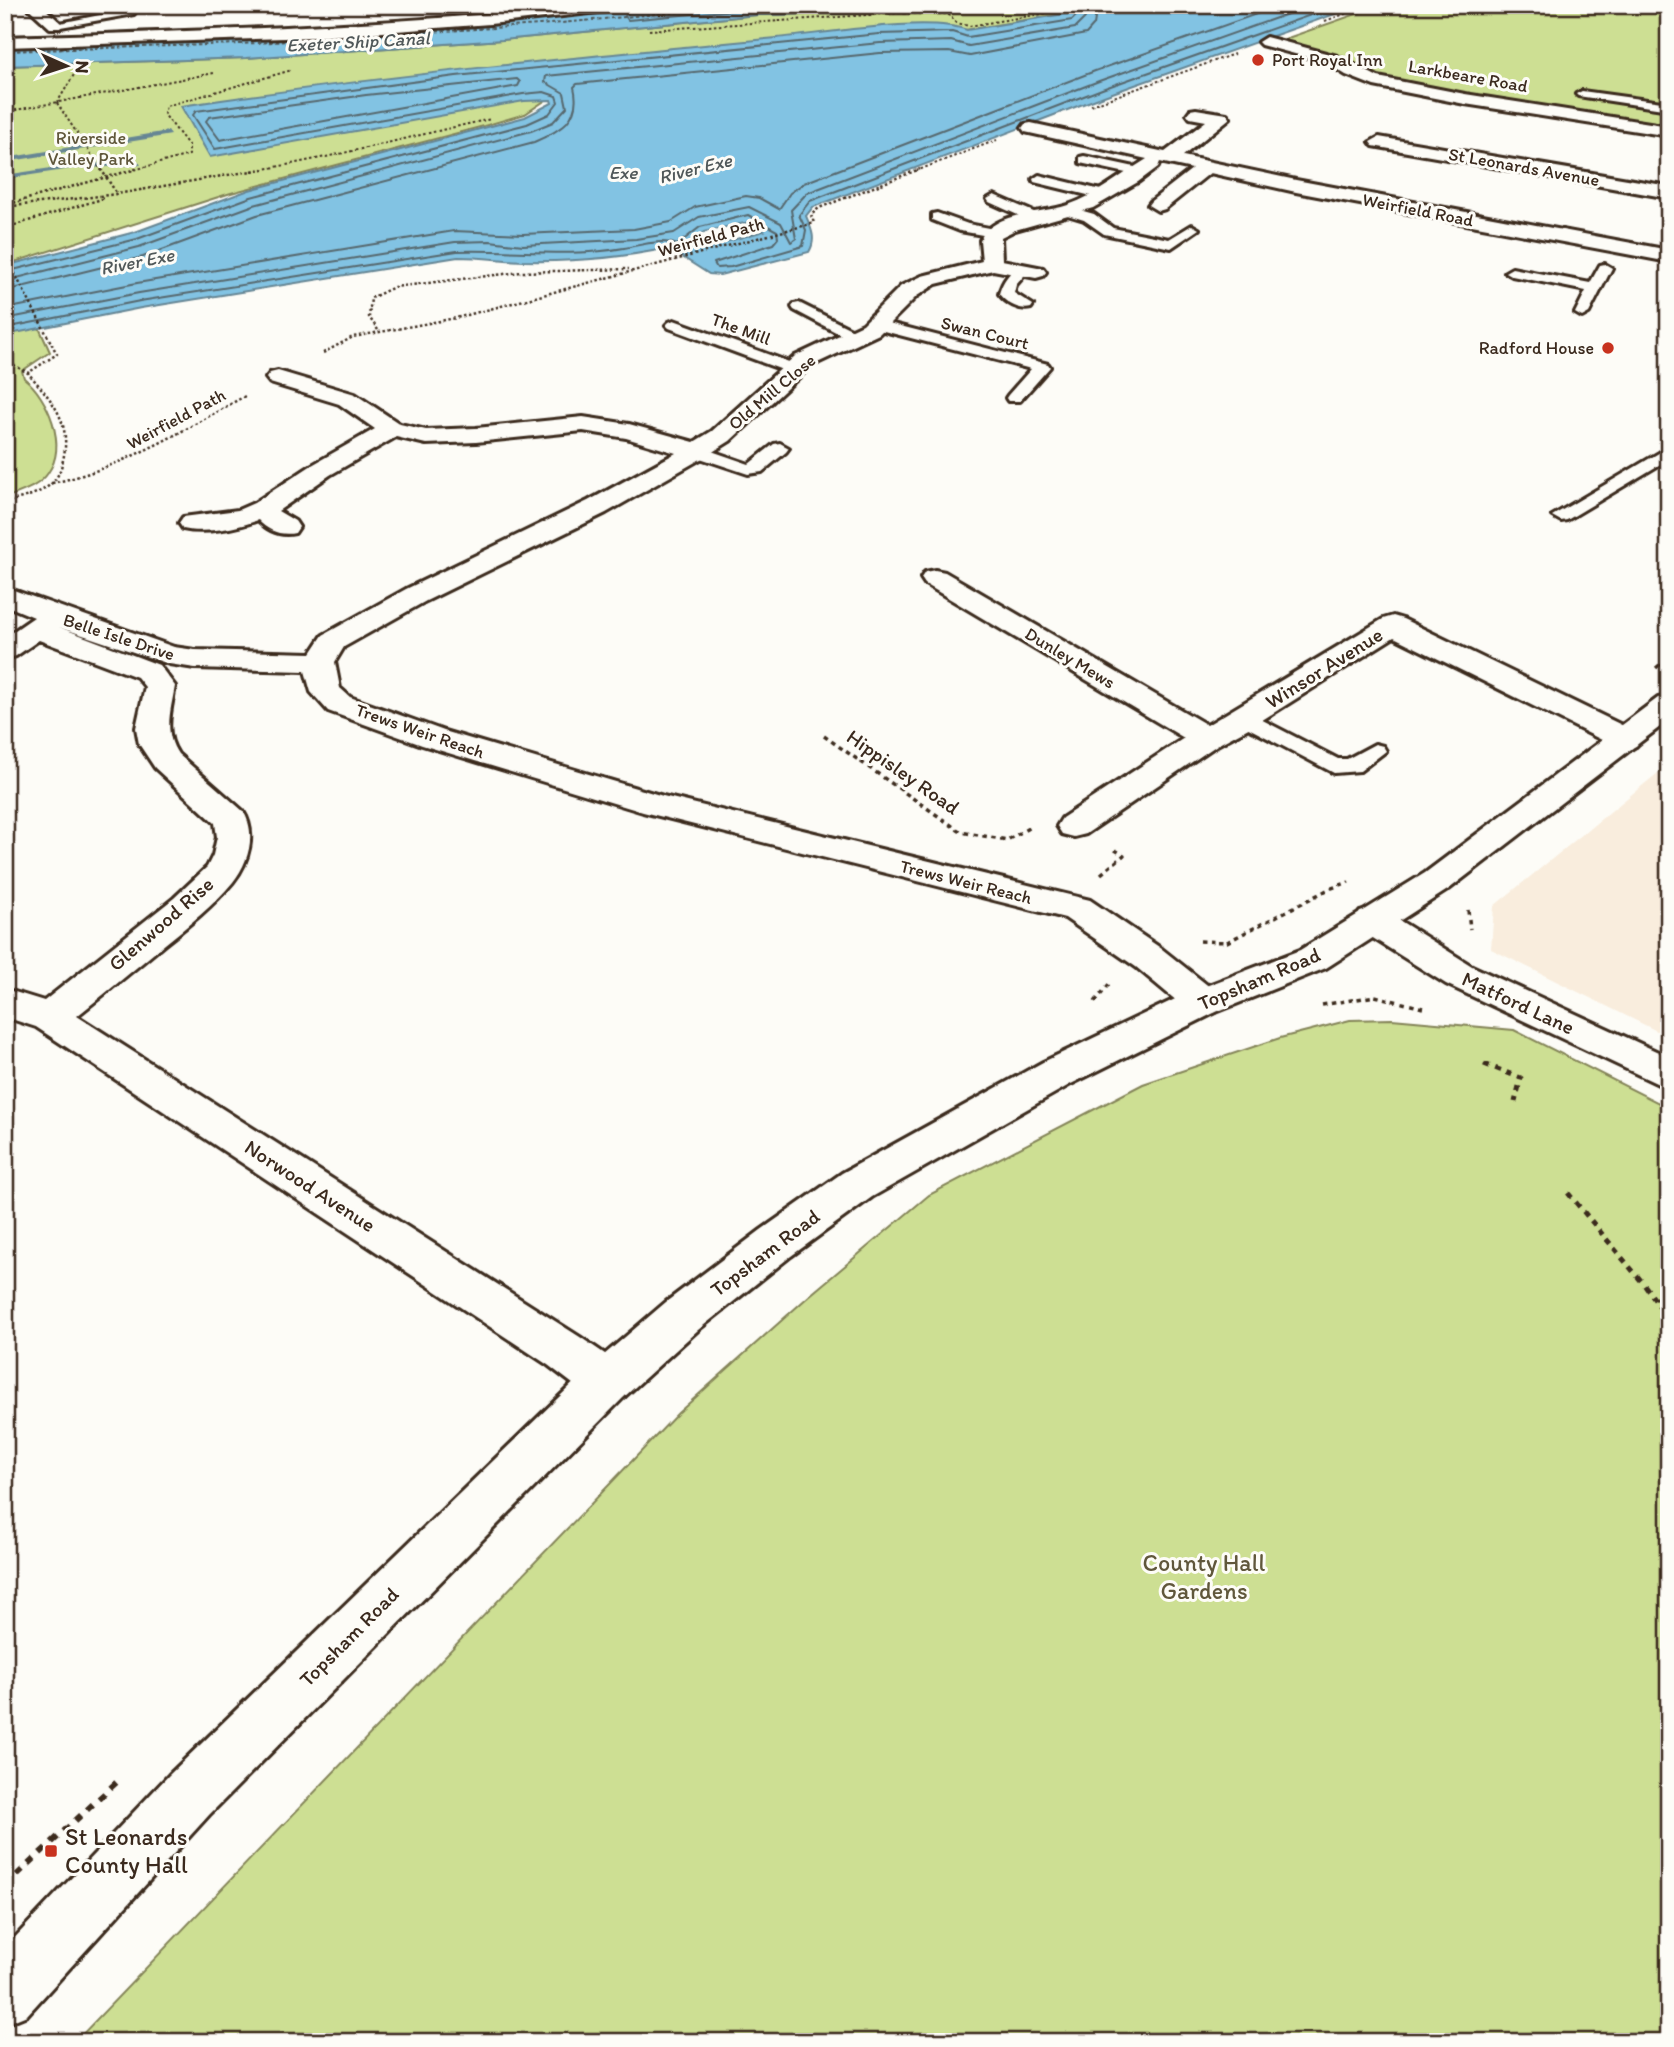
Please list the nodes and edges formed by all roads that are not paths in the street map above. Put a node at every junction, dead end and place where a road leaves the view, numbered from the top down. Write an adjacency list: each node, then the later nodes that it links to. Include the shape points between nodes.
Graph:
1 (32, 5): 4 (street)
2 (626, 5): 5 (street, via 316,32)
3 (130, 12): 4 (lane)
4 (55, 25)
5 (5, 42)
6 (1272, 44): 11 (street, Larkbeare Road, via 1331,59 1374,81)
7 (1581, 94): 8 (lane)
8 (1669, 107)
9 (1196, 114): 14 (street, via 1221,118)
10 (1031, 128): 14 (street, Weirfield Road)
11 (1669, 131)
12 (1378, 142): 17 (street, St Leonards Avenue)
13 (1084, 160): 14 (lane)
14 (1154, 164): 15 (street, Weirfield Road); 18 (street)
15 (1207, 166): 20 (street); 26 (street, Weirfield Road)
16 (1039, 179): 18 (lane)
17 (1669, 192)
18 (1104, 195): 21 (street)
19 (994, 199): 23 (lane)
20 (1158, 205)
21 (1069, 211): 23 (street); 24 (lane, via 1089,217 1109,231 1171,244)
22 (937, 217): 25 (lane)
23 (1038, 219): 25 (street)
24 (1192, 229)
25 (994, 233): 27 (street, via 989,241)
26 (1669, 256)
27 (993, 264): 29 (street, Old Mill Close); 36 (street, Old Mill Close, via 929,280 909,291)
28 (1605, 268): 31 (lane)
29 (1030, 270): 32 (lane, Swan Court, via 1009,284 1006,294)
30 (1512, 272): 31 (lane)
31 (1594, 288): 34 (lane)
32 (1026, 305)
33 (799, 307): 37 (lane)
34 (1581, 313)
35 (674, 325): 38 (lane, The Mill)
36 (877, 325): 37 (street, Old Mill Close); 40 (lane, Swan Court, via 1042,367)
37 (854, 336): 38 (street, Old Mill Close)
38 (794, 369): 43 (street, Old Mill Close, via 721,436)
39 (278, 378): 41 (street, via 348,399)
40 (1014, 398)
41 (392, 429): 43 (street, via 426,437 583,424 629,430); 45 (street)
42 (780, 448): 43 (lane, via 756,468 748,469)
43 (697, 451): 53 (street, via 597,507 350,630 333,641)
44 (1669, 452): 46 (lane)
45 (263, 509): 47 (street, via 243,517); 48 (street, via 270,519)
46 (1561, 516)
47 (192, 523)
48 (286, 527)
49 (935, 578): 56 (street, Dunley Mews)
50 (5, 595): 51 (street, Belle Isle Drive)
51 (47, 623): 52 (street); 53 (street, Belle Isle Drive, via 195,659); 63 (street, Glenwood Rise, via 148,671 160,686 152,728 155,744 166,761 231,819 234,837 220,873 187,907)
52 (5, 650)
53 (320, 662): 61 (street, Trews Weir Reach, via 326,692 339,704 433,738 655,805 1077,909)
54 (1669, 705): 57 (street, Topsham Road)
55 (1245, 717): 56 (street, Winsor Avenue); 57 (street, Winsor Avenue, via 1393,625); 58 (lane, via 1334,766 1352,766)
56 (1206, 738): 59 (street, Winsor Avenue)
57 (1625, 738): 60 (street, Topsham Road, via 1437,881)
58 (1375, 751)
59 (1074, 826)
60 (1373, 921): 61 (street, Topsham Road, via 1313,959); 64 (street, Matford Lane, via 1459,975)
61 (1203, 1002): 65 (street, Topsham Road, via 1056,1073 857,1185 703,1300)
62 (5, 1003): 63 (street, Norwood Avenue)
63 (50, 1017): 65 (street, Norwood Avenue)
64 (1669, 1074)
65 (607, 1382): 66 (street, Topsham Road, via 189,1795)
66 (5, 1993)

